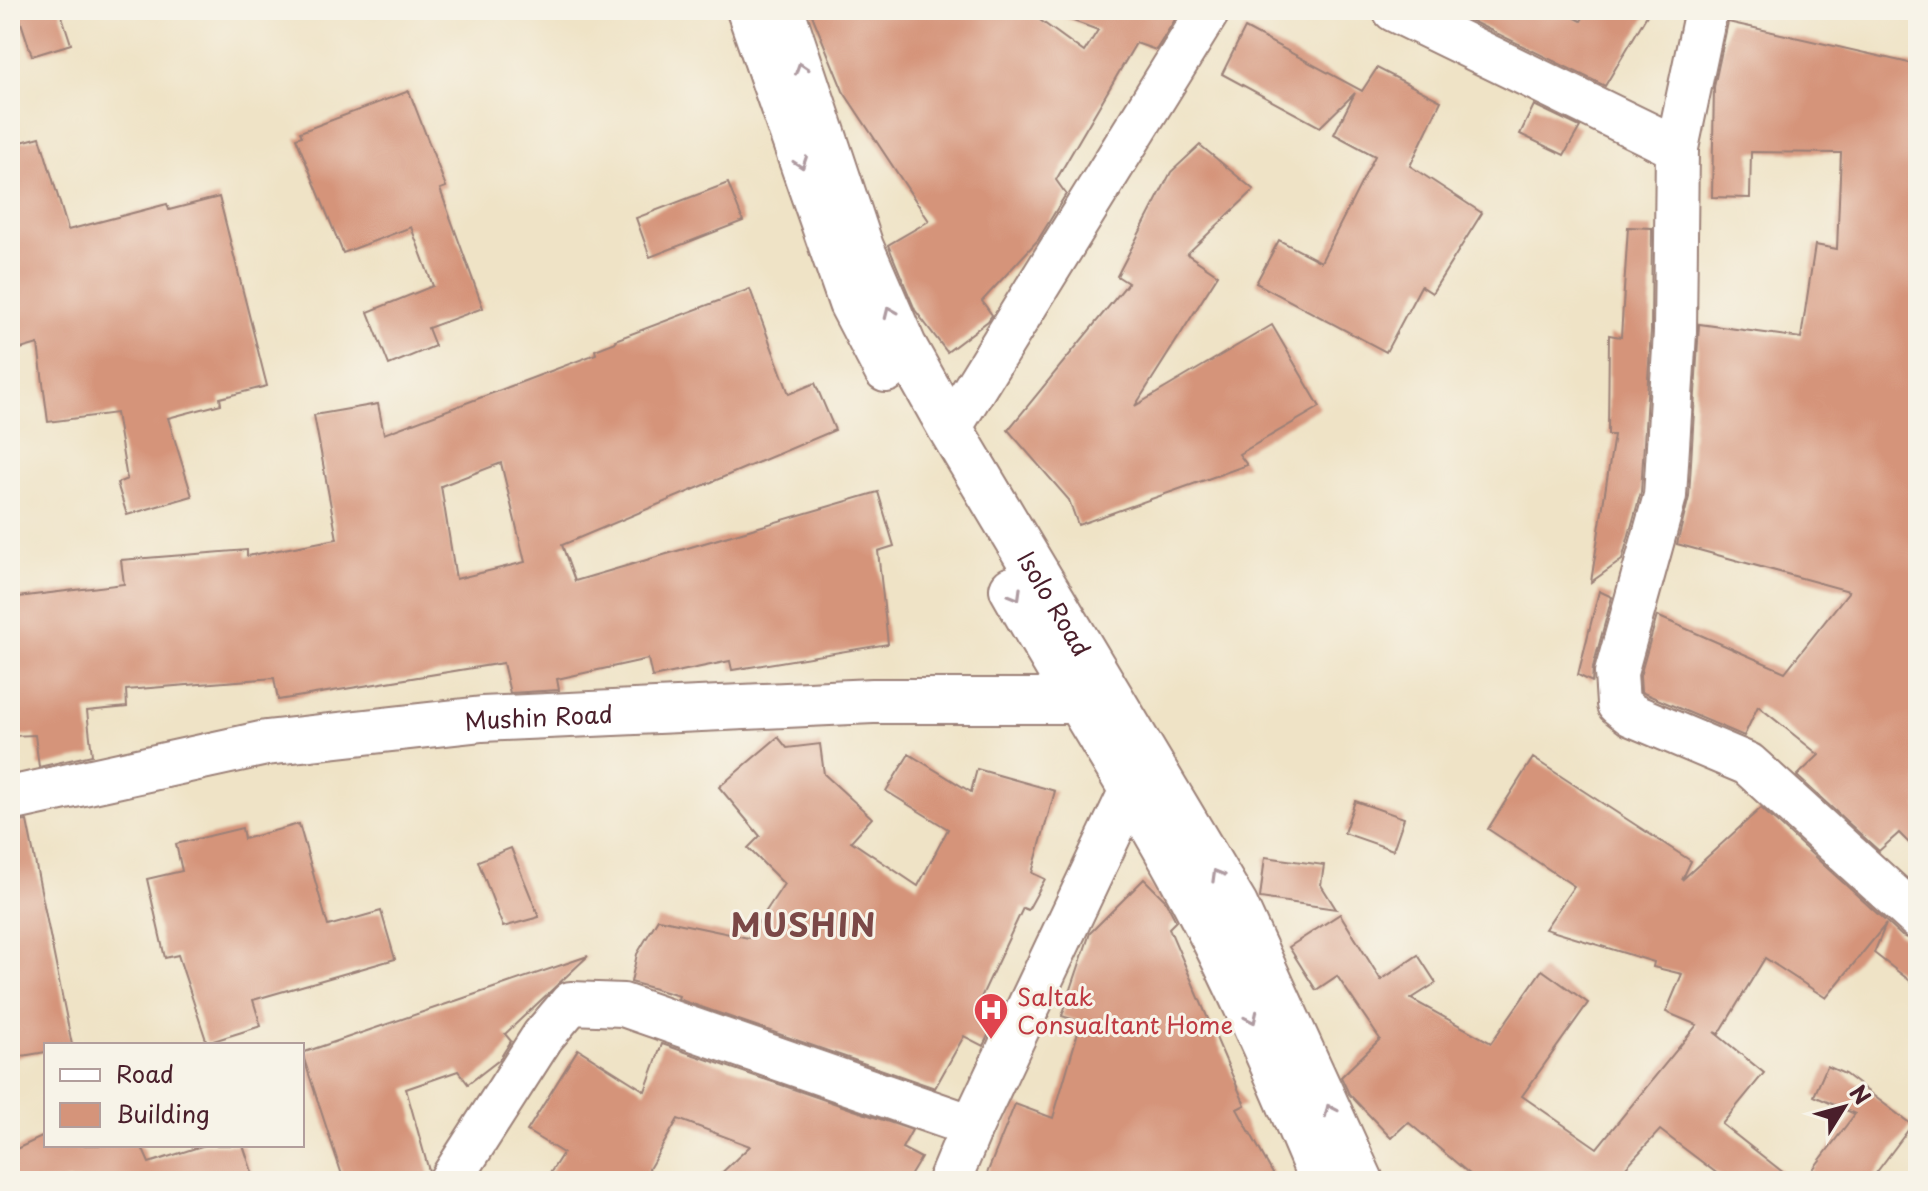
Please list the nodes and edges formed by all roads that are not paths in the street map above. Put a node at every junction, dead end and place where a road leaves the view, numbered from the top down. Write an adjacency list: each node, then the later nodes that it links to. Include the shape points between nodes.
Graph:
1 (749, 10): 8 (main road, Isolo Road, one-way to 8, via 851,303)
2 (782, 10): 7 (main road, Isolo Road, one-way to 2, via 904,346 861,247)
3 (1209, 10): 7 (street)
4 (1394, 10): 6 (street)
5 (1706, 10): 6 (street)
6 (1677, 148): 11 (street, via 1675,332 1665,496 1616,673 1618,704 1632,715 1748,764)
7 (950, 428): 16 (main road, Isolo Road, one-way to 7, via 1235,905)
8 (1076, 701): 9 (main road, Isolo Road); 10 (main road, Mushin Road, via 873,701 482,719 266,743)
9 (1131, 790): 12 (street); 15 (main road, Isolo Road, one-way to 15, via 1204,919)
10 (10, 799)
11 (1918, 918)
12 (972, 1126): 13 (street, via 623,1005 571,1003 543,1036); 14 (street)
13 (450, 1181)
14 (949, 1181)
15 (1322, 1181)
16 (1361, 1181)

